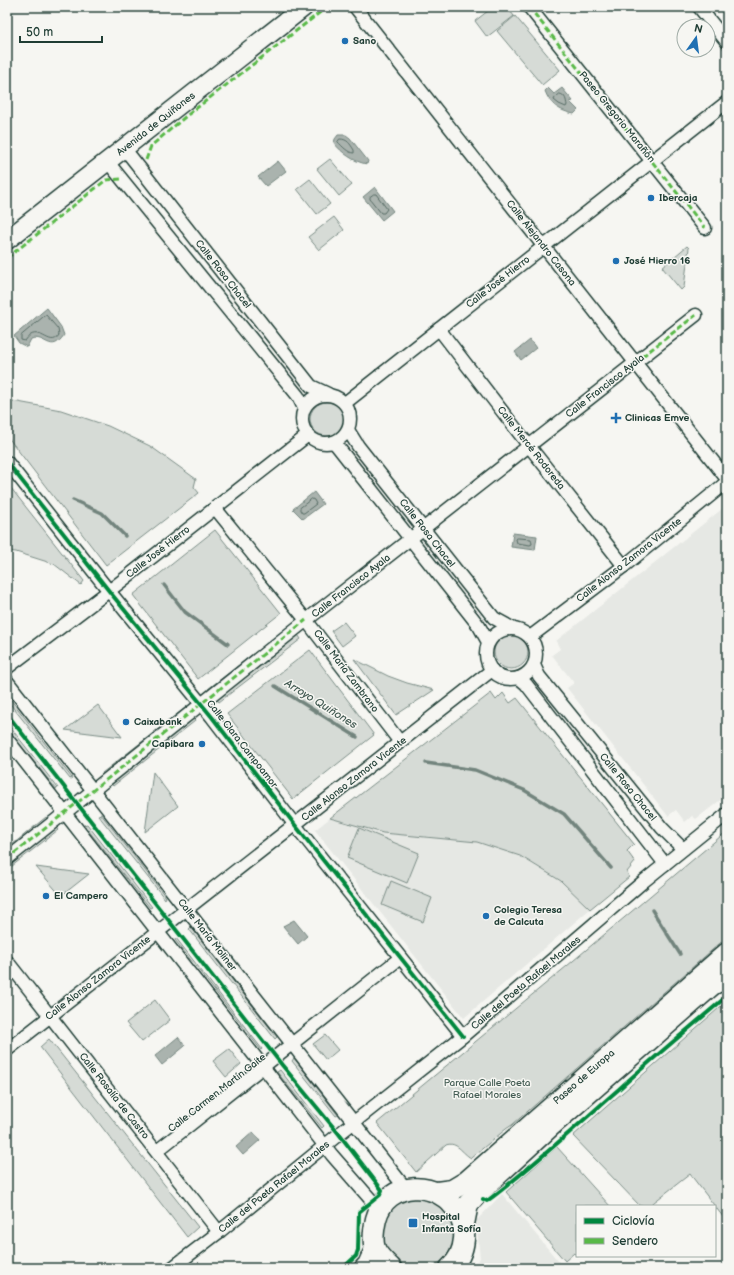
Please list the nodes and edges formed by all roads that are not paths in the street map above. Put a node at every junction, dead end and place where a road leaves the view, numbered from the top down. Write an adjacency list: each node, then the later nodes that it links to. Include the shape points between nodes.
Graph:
1 (304, 7): 7 (street, Avenida de Quiñones)
2 (355, 7): 12 (street, Calle Alejandro Casona)
3 (529, 7): 8 (street, Paseo Gregorio Marañón)
4 (699, 7): 5 (street)
5 (727, 42)
6 (727, 102): 8 (street, Calle José Hierro)
7 (124, 148): 9 (street, Avenida de Quiñones); 16 (street, Calle Rosa Chacel, via 311,386)
8 (652, 161): 10 (street, Paseo Gregorio Marañón); 12 (street, Calle José Hierro)
9 (107, 162): 11 (street, Avenida de Quiñones); 18 (street, Calle Rosa Chacel, via 298,396)
10 (705, 228)
11 (7, 240)
12 (543, 246): 14 (street, Calle José Hierro); 15 (street, Calle Alejandro Casona)
13 (696, 315): 15 (street, Calle Francisco Ayala)
14 (439, 329): 17 (street, Calle José Hierro); 22 (street, Calle Mercé Rodoreda)
15 (635, 362): 22 (street, Calle Francisco Ayala); 24 (street, Calle Alejandro Casona)
16 (328, 394): 17 (street); 18 (street, via 318,396)
17 (345, 403): 19 (street, via 351,420)
18 (304, 408): 20 (street, via 303,427)
19 (348, 430): 21 (street, via 343,437); 26 (street, Calle Rosa Chacel)
20 (308, 435): 21 (street, via 325,444); 25 (street, Calle José Hierro)
21 (334, 442): 27 (street, Calle Rosa Chacel)
22 (529, 446): 26 (street, Calle Francisco Ayala); 28 (street, Calle Mercé Rodoreda)
23 (7, 462): 29 (street, Calle Clara Campoamor)
24 (727, 481): 28 (street, Calle Alonso Zamora Vicente)
25 (215, 508): 29 (street, Calle José Hierro); 30 (street, Calle María Zambrano)
26 (424, 529): 27 (street, Calle Francisco Ayala); 31 (street, Calle Rosa Chacel, via 494,618)
27 (411, 539): 30 (street, Calle Francisco Ayala); 33 (street, Calle Rosa Chacel, via 479,626)
28 (624, 566): 32 (street, Calle Alonso Zamora Vicente)
29 (109, 591): 35 (street, Calle José Hierro); 39 (street, Calle Clara Campoamor)
30 (306, 620): 39 (street, Calle Francisco Ayala); 41 (street, Calle María Zambrano)
31 (512, 628): 32 (street); 33 (street, via 498,632)
32 (530, 637): 34 (street, via 535,645)
33 (488, 642): 36 (street, via 487,662)
34 (534, 665): 37 (street, via 528,673); 46 (street, Calle Rosa Chacel, via 539,676 647,810)
35 (7, 668)
36 (492, 670): 37 (street, via 510,679); 41 (street, Calle Alonso Zamora Vicente)
37 (519, 678): 48 (street, Calle Rosa Chacel)
38 (7, 681): 42 (street, Calle María Moliner)
39 (202, 704): 42 (street, Calle Francisco Ayala); 45 (street, Calle Clara Campoamor)
40 (7, 739): 43 (street)
41 (400, 742): 45 (street, Calle Alonso Zamora Vicente)
42 (93, 791): 43 (street, Calle Francisco Ayala); 49 (street, Calle María Moliner)
43 (65, 814): 47 (street, Calle Francisco Ayala); 50 (street)
44 (727, 814): 46 (street, Calle del Poeta Rafael Morales)
45 (295, 825): 49 (street, Calle Alonso Zamora Vicente); 52 (street, Calle Clara Campoamor)
46 (683, 849): 48 (street, Calle del Poeta Rafael Morales)
47 (7, 859)
48 (665, 864): 56 (street, Calle del Poeta Rafael Morales)
49 (186, 909): 50 (street, Calle Alonso Zamora Vicente); 57 (street, Calle María Moliner)
50 (158, 932): 55 (street, Calle Alonso Zamora Vicente); 59 (street)
51 (727, 953): 64 (main road, Paseo de Europa, via 467,1181 452,1190)
52 (400, 958): 56 (street, Calle Clara Campoamor); 57 (street, Calle Carmen Martín Gaite)
53 (7, 961): 55 (street, Calle Rosalía de Castro)
54 (723, 976): 66 (main road, Paseo de Europa, via 478,1193 468,1204)
55 (51, 1016): 58 (street, Calle Alonso Zamora Vicente); 62 (street, Calle Rosalía de Castro)
56 (463, 1036): 60 (street, Calle del Poeta Rafael Morales)
57 (292, 1044): 59 (street, Calle Carmen Martín Gaite); 60 (street, Calle María Moliner)
58 (7, 1050)
59 (263, 1066): 61 (street); 62 (street, Calle Carmen Martín Gaite)
60 (354, 1123): 61 (street, Calle del Poeta Rafael Morales); 63 (street, Calle María Moliner)
61 (325, 1146): 65 (street, via 372,1201); 67 (street, Calle del Poeta Rafael Morales)
62 (156, 1151): 67 (street, Calle Rosalía de Castro)
63 (406, 1189): 64 (main road, via 424,1188); 65 (main road, via 388,1199)
64 (437, 1192): 66 (main road, via 448,1199)
65 (378, 1213): 68 (main road, via 373,1231)
66 (464, 1224): 72 (main road, Paseo de Europa, via 463,1246 459,1259)
67 (219, 1232): 69 (street, Calle del Poeta Rafael Morales)
68 (375, 1249): 70 (main road); 71 (main road)
69 (172, 1268)
70 (366, 1268)
71 (391, 1268)
72 (450, 1268)

